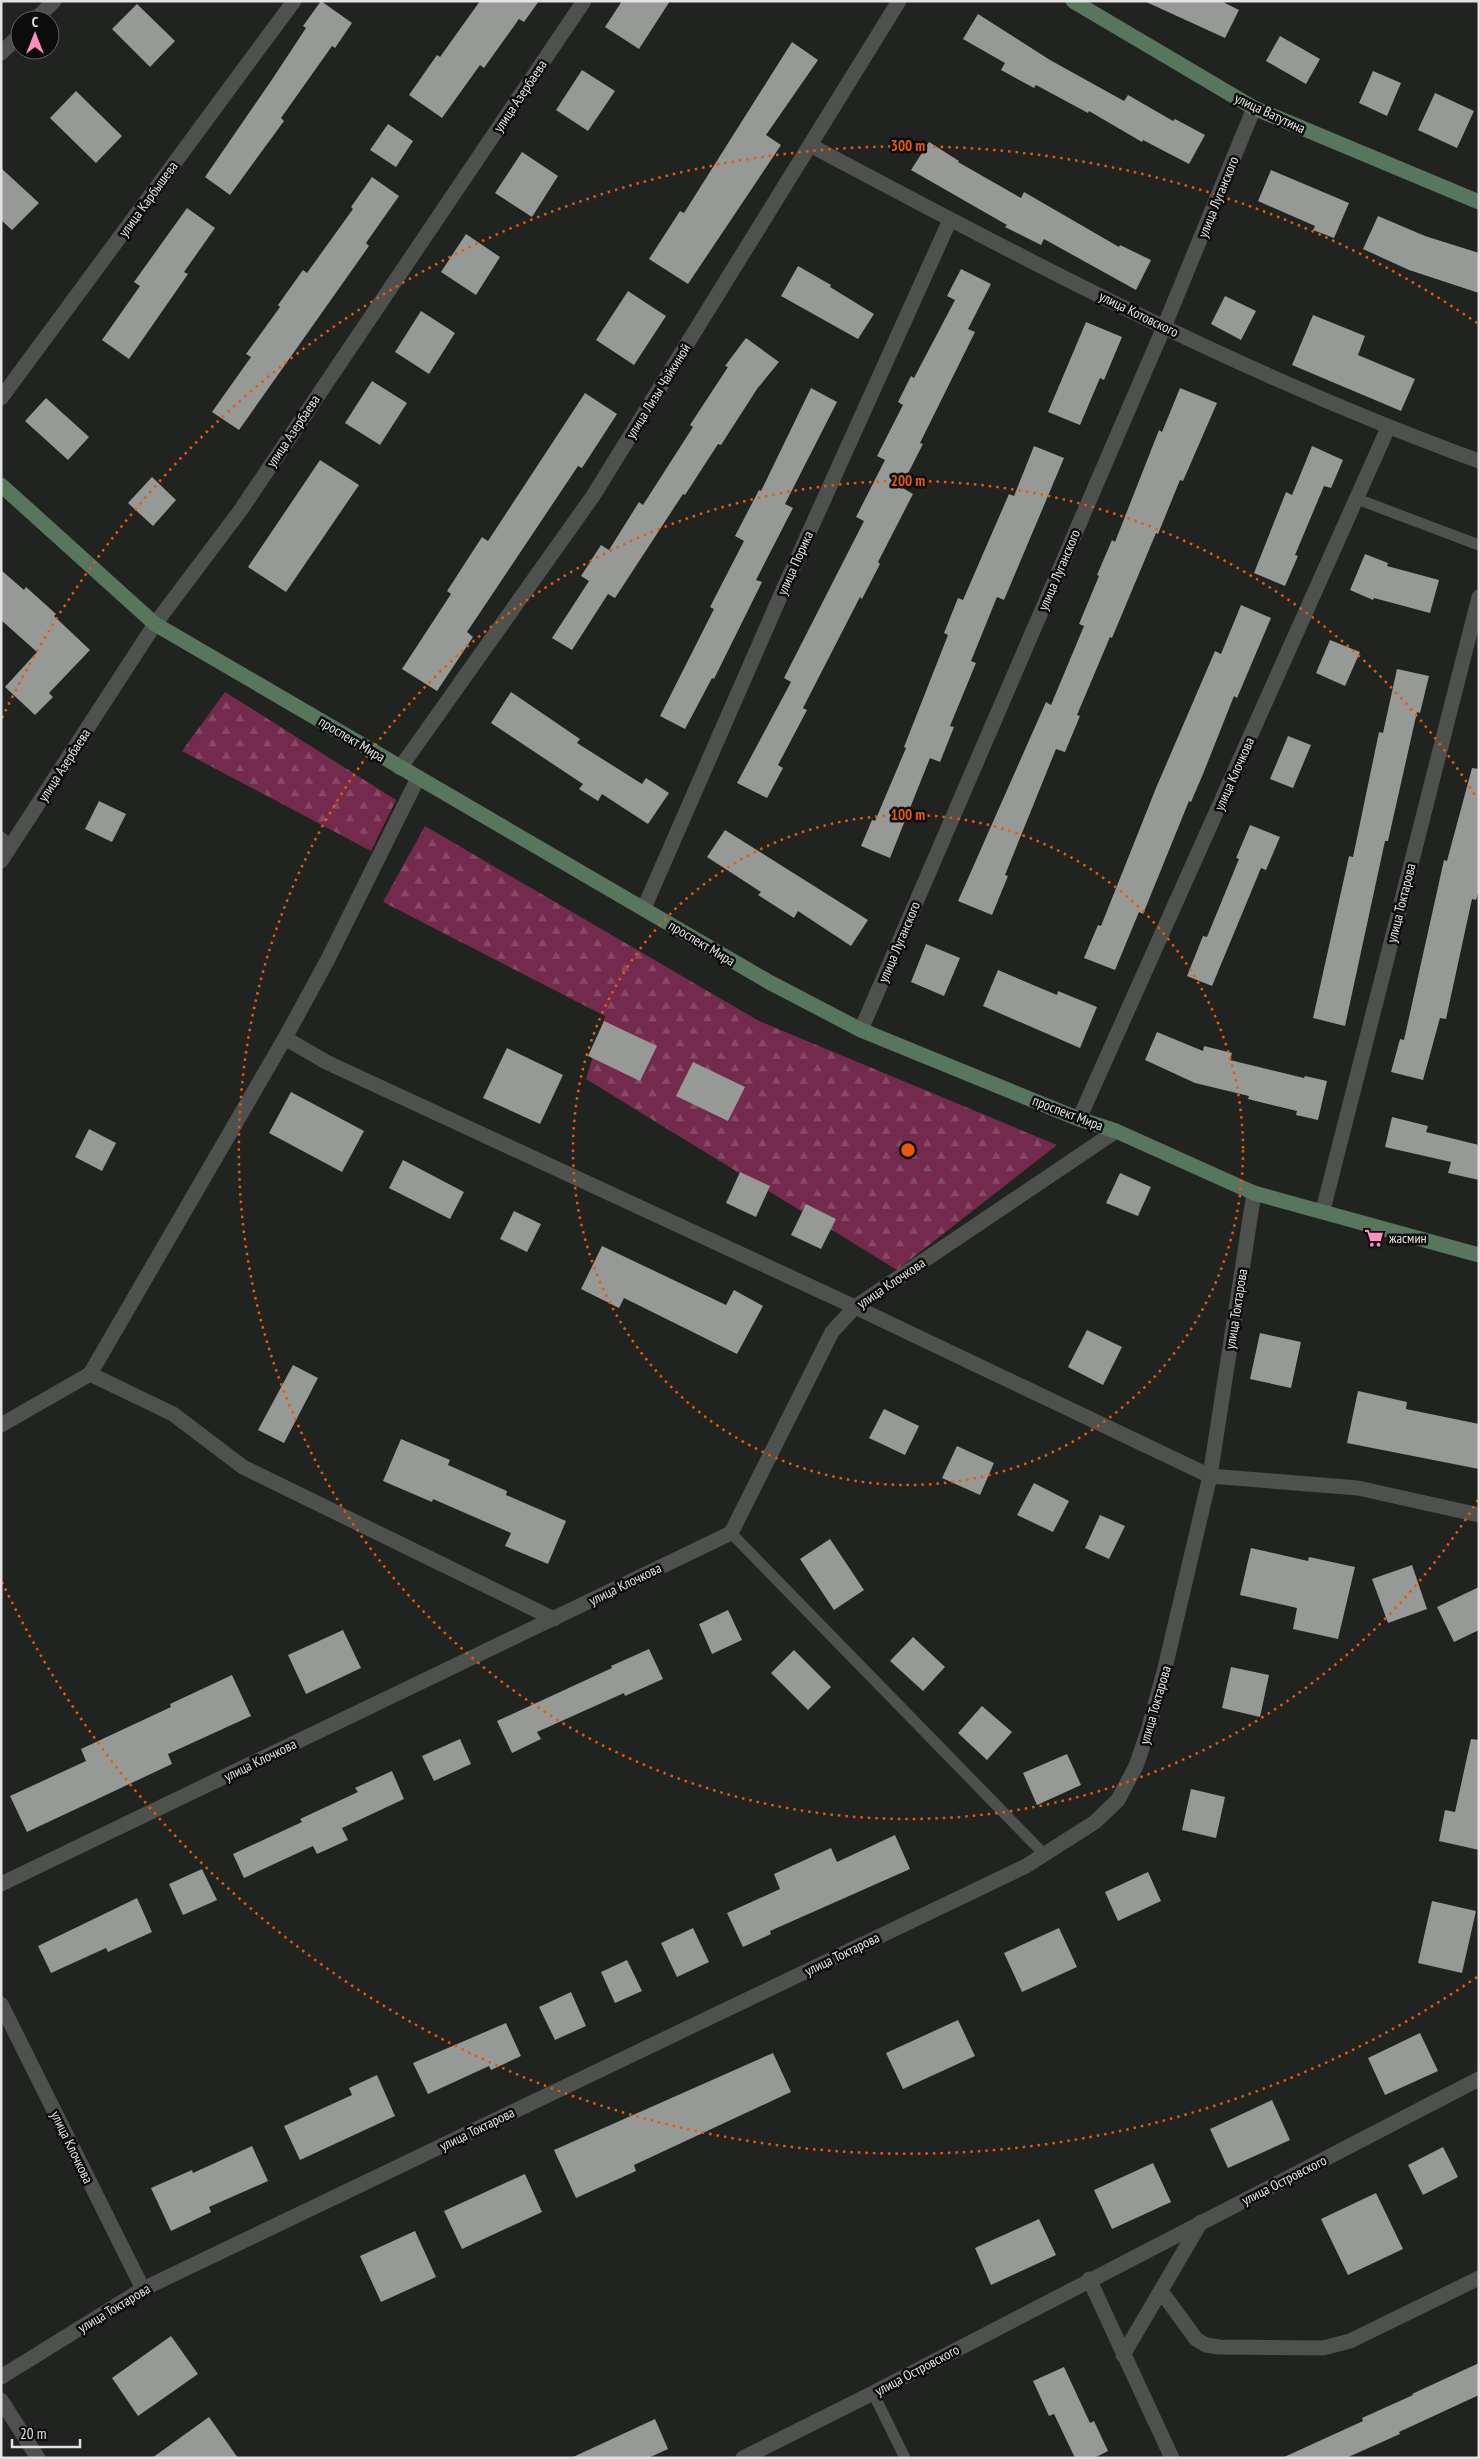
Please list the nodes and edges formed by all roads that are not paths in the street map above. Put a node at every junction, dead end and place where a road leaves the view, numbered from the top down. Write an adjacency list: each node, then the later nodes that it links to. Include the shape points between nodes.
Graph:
1 (54, 1): 6 (street)
2 (294, 1): 12 (street, улица Карбышева)
3 (584, 1): 19 (street, улица Азербаева, via 240,511)
4 (899, 1): 8 (street, улица Лизы Чайкиной)
5 (1073, 1): 7 (main road, улица Ватутина)
6 (45, 10)
7 (1254, 108): 9 (main road, улица Ватутина); 11 (street, улица Луганского)
8 (810, 145): 10 (street, улица Котовского); 20 (street, улица Лизы Чайкиной, via 593,496)
9 (1479, 202)
10 (950, 220): 11 (street, улица Котовского); 24 (street, улица Порика)
11 (1164, 327): 13 (street, улица Котовского); 25 (street, улица Луганского)
12 (1, 398)
13 (1388, 428): 14 (street, улица Котовского); 16 (street, улица Клочкова)
14 (1479, 460)
15 (1, 485): 19 (main road, проспект Мира)
16 (1357, 499): 17 (lane); 27 (street, улица Клочкова)
17 (1479, 545)
18 (1479, 597): 30 (street, улица Токтарова)
19 (155, 624): 20 (main road, проспект Мира); 22 (street, улица Азербаева)
20 (400, 768): 21 (main road, проспект Мира)
21 (418, 778): 24 (main road, проспект Мира); 26 (street)
22 (7, 841): 23 (street, улица Азербаева)
23 (1, 861)
24 (644, 908): 25 (main road, проспект Мира, via 769,982)
25 (861, 1030): 27 (main road, проспект Мира)
26 (285, 1038): 32 (street, via 326,1062); 33 (street)
27 (1079, 1119): 28 (main road, проспект Мира)
28 (1116, 1131): 29 (main road, проспект Мира); 32 (street, улица Клочкова)
29 (1254, 1193): 30 (main road, проспект Мира); 35 (street, улица Токтарова)
30 (1323, 1210): 31 (main road, проспект Мира)
31 (1479, 1255)
32 (855, 1307): 35 (street); 37 (street, улица Клочкова, via 832,1332)
33 (90, 1374): 34 (street); 38 (street, via 173,1414 243,1468)
34 (1, 1425)
35 (1210, 1476): 36 (street, via 1358,1488); 39 (street, улица Токтарова, via 1166,1668 1136,1766 1118,1800 1095,1822)
36 (1479, 1515)
37 (731, 1533): 38 (street, улица Клочкова); 39 (lane)
38 (554, 1618): 40 (street, улица Клочкова)
39 (1044, 1854): 46 (street, улица Токтарова, via 1026,1866)
40 (1, 1884)
41 (1, 2004): 46 (street, улица Клочкова)
42 (1479, 2079): 43 (street, улица Островского)
43 (1201, 2222): 45 (street, улица Островского); 47 (street)
44 (1479, 2278): 47 (street, via 1350,2341 1323,2348 1206,2345 1196,2339)
45 (1089, 2279): 48 (street); 50 (street, улица Островского)
46 (143, 2289): 49 (street, улица Токтарова)
47 (1161, 2291): 48 (street)
48 (1123, 2355): 55 (street)
49 (1, 2377)
50 (873, 2393): 53 (street, улица Островского); 54 (lane)
51 (1, 2400): 52 (street)
52 (38, 2458)
53 (743, 2458)
54 (905, 2458)
55 (1172, 2458)

